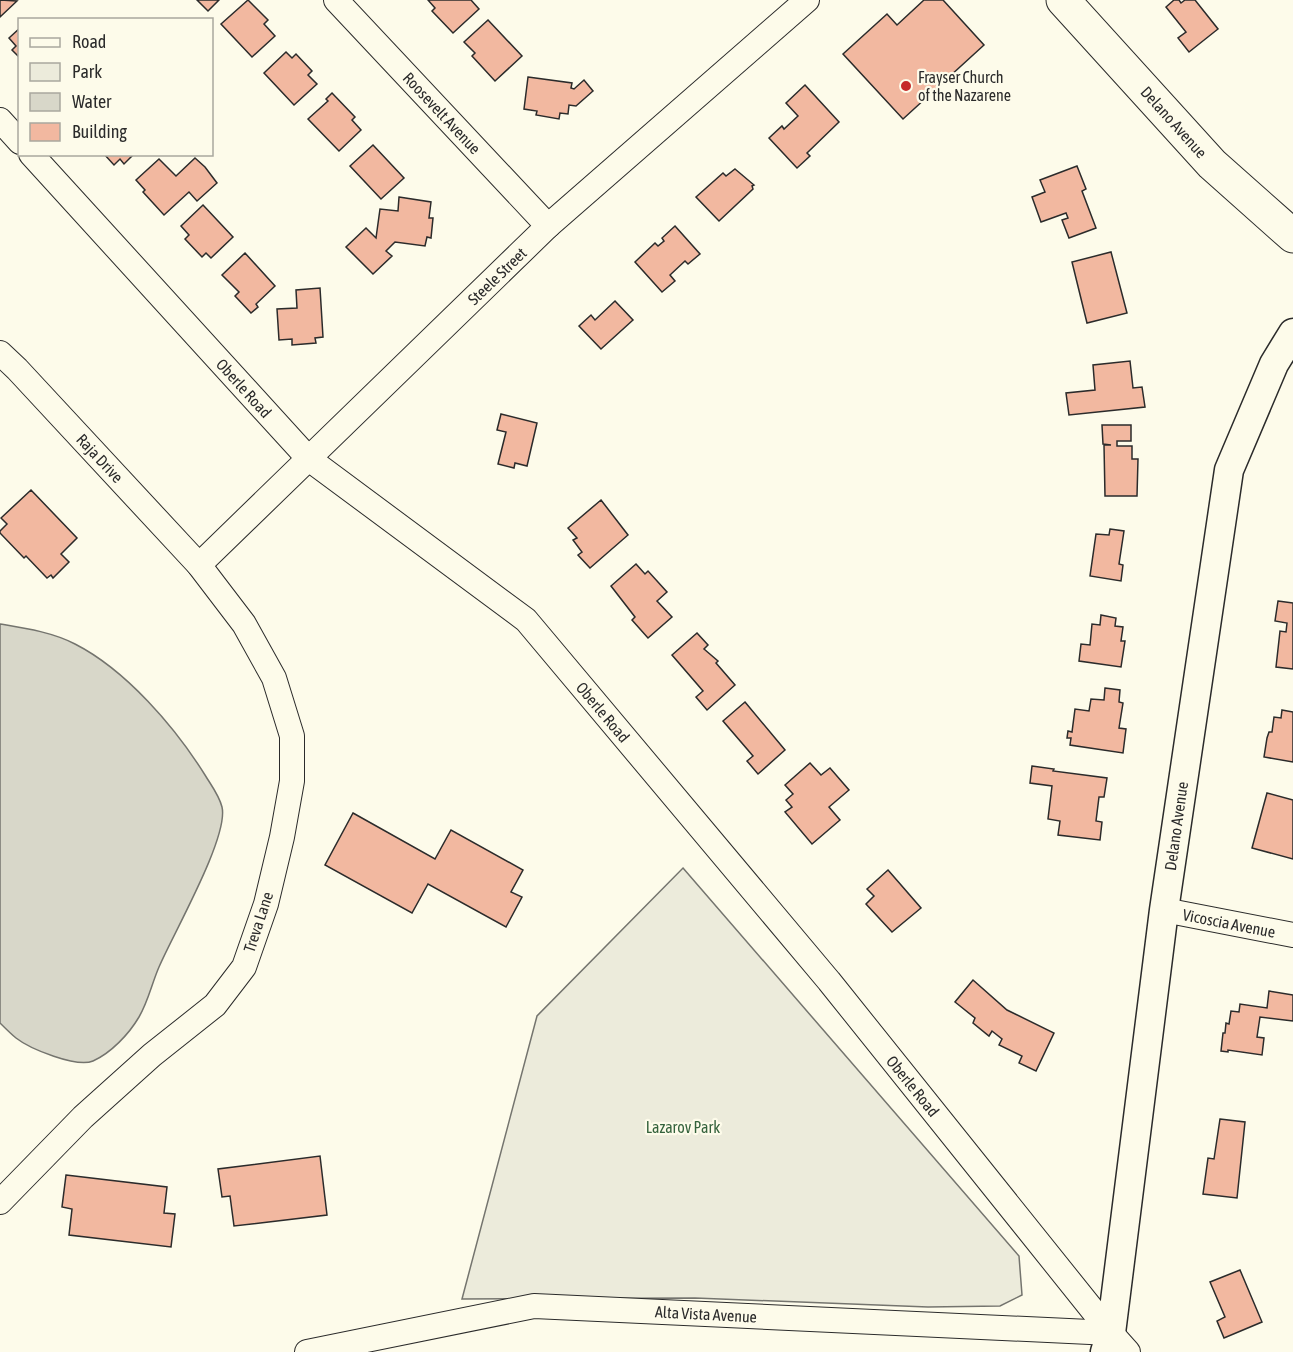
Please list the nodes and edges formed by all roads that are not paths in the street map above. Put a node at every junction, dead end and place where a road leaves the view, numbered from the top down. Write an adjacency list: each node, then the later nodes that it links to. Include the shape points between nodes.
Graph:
1 (336, 0): 7 (street, Roosevelt Avenue)
2 (807, 0): 7 (street, Steele Street)
3 (1063, 0): 8 (main road, Delano Avenue, via 1212,164)
4 (0, 120): 5 (street)
5 (18, 140)
6 (33, 156): 11 (street, Oberle Road)
7 (548, 226): 11 (street, Steele Street)
8 (1293, 236)
9 (1293, 333): 13 (street, Delano Avenue, via 1274,364 1229,470)
10 (0, 353): 12 (street, Raja Drive)
11 (309, 459): 12 (street, Steele Street); 16 (street, Oberle Road, via 526,620 829,981)
12 (199, 565): 15 (street, Treva Lane, via 244,624 274,678 292,736 292,781 266,904 244,967 215,1005 83,1117)
13 (1164, 910): 14 (street, Vicoscia Avenue); 16 (street, Delano Avenue)
14 (1293, 935)
15 (0, 1202)
16 (1114, 1346): 17 (street, Alta Vista Avenue, via 534,1306)
17 (307, 1352)

